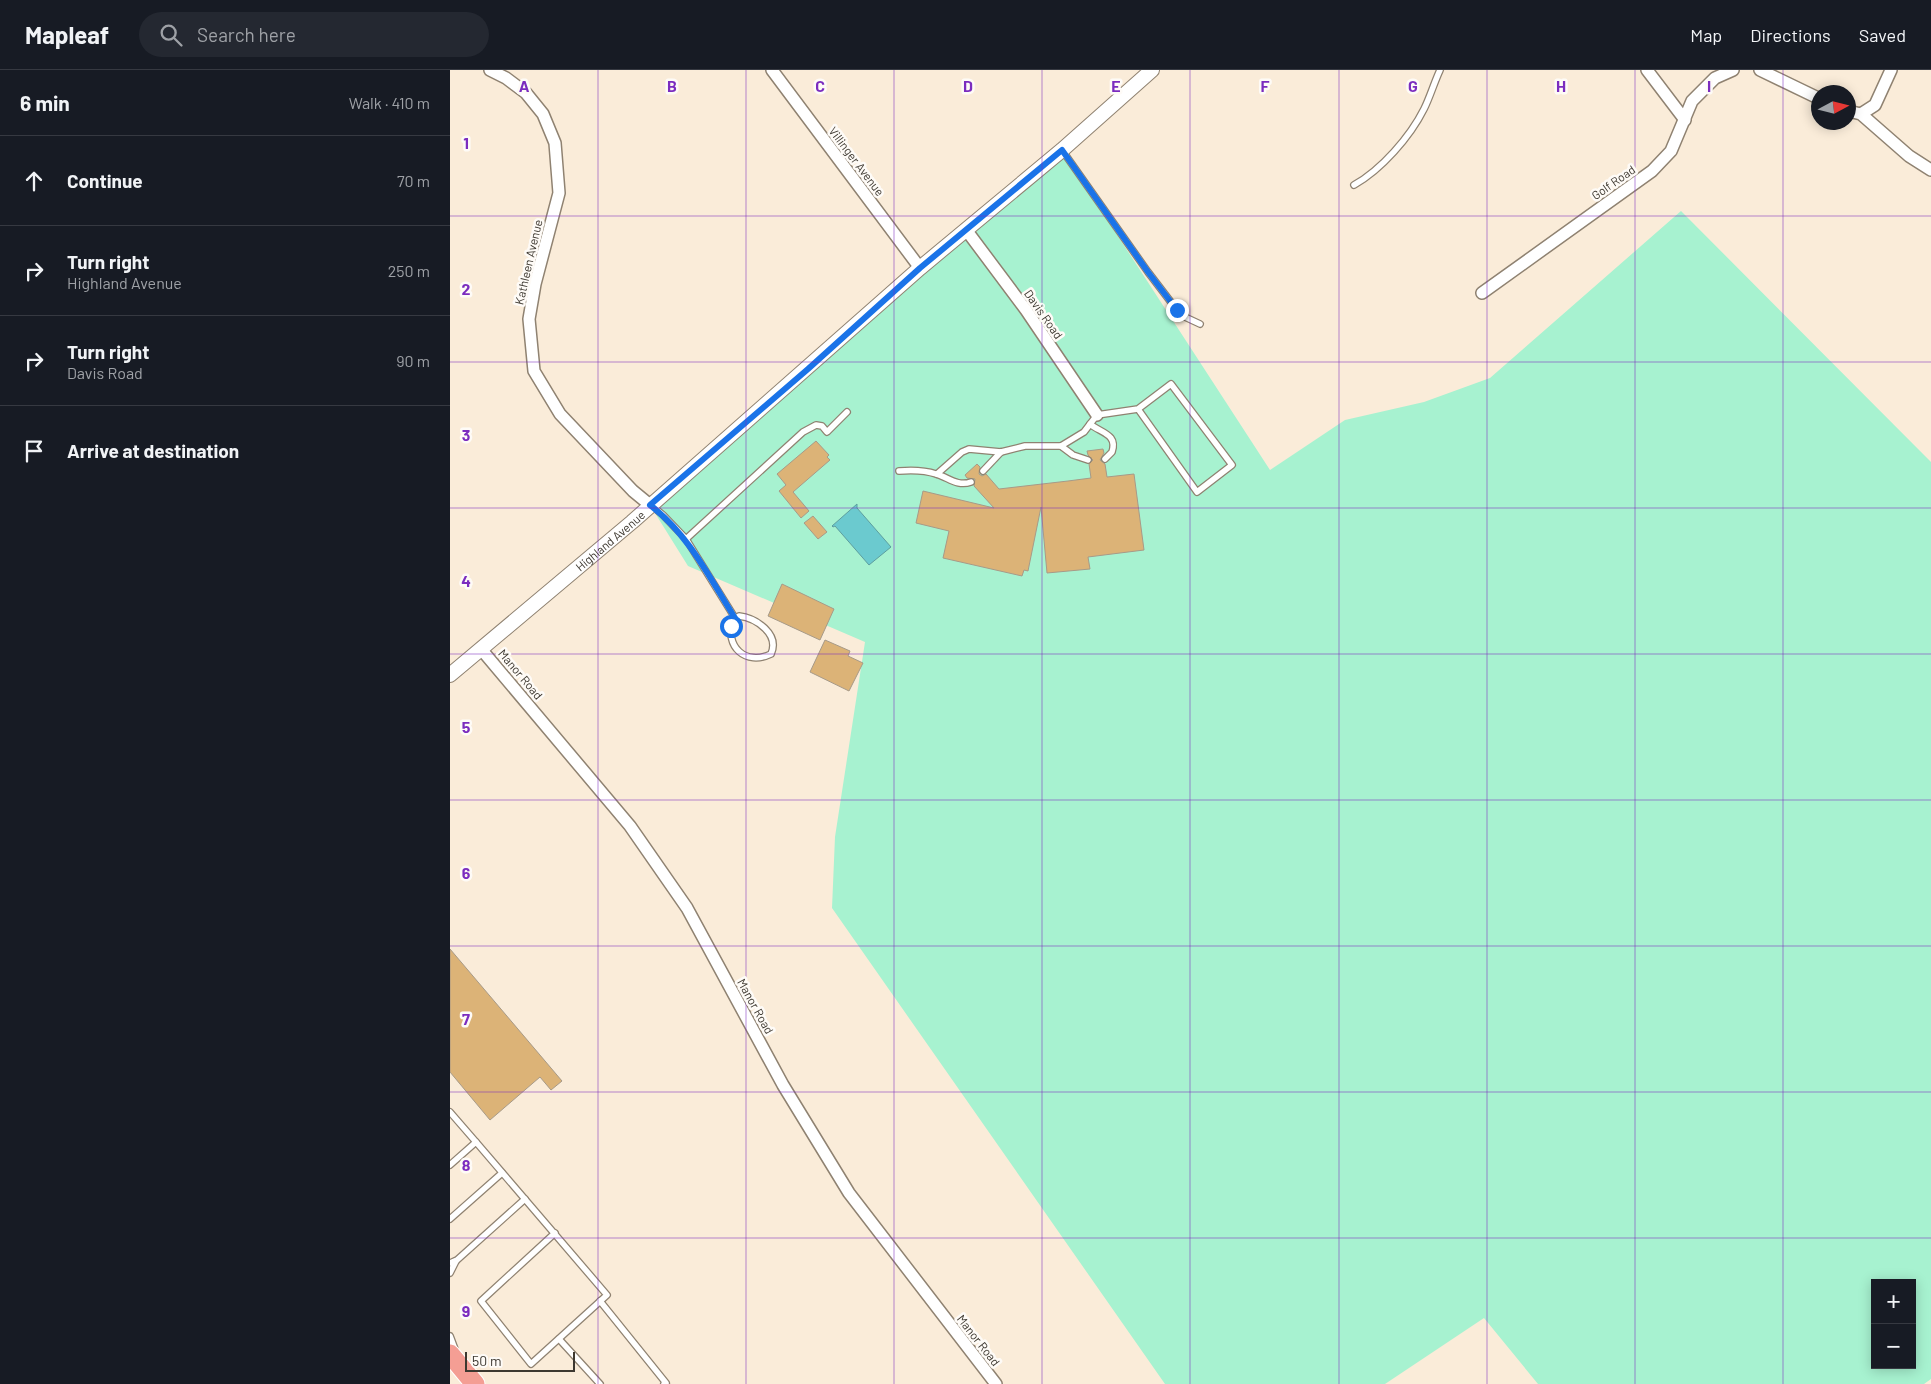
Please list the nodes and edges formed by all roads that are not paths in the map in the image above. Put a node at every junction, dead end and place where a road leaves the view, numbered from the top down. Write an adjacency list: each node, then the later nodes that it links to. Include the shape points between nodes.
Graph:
1 (490, 70): 31 (street, Kathleen Avenue, via 526,93 543,114 555,143 559,193 529,319 534,370 560,414 632,491)
2 (1152, 70): 13 (street, Highland Avenue)
3 (1440, 70): 15 (lane, via 1424,110 1412,128 1381,165)
4 (1647, 70): 12 (street)
5 (1733, 70): 12 (street, Golf Road, via 1703,88 1692,101)
6 (1760, 70): 9 (street)
7 (1891, 70): 11 (street, via 1875,105)
8 (777, 72): 17 (street, Villinger Avenue)
9 (1811, 95)
10 (1856, 113): 11 (street)
11 (1861, 114): 14 (street, via 1909,156)
12 (1685, 120): 18 (street, Golf Road, via 1671,151 1652,171)
13 (1062, 150): 16 (street, Highland Avenue); 19 (lane, via 1176,308)
14 (1931, 170)
15 (1354, 185)
16 (967, 230): 17 (street, Highland Avenue); 22 (street, Davis Road, via 1026,310)
17 (920, 268): 31 (street, Highland Avenue)
18 (1482, 293)
19 (1200, 324)
20 (1138, 408): 20 (lane, via 1172,384 1232,465 1197,492); 22 (lane)
21 (847, 412): 32 (lane, via 827,432 818,425 803,432)
22 (1093, 420): 23 (lane, via 1084,432); 25 (lane, via 1112,438 1112,450)
23 (1061, 446): 24 (lane, via 1025,446); 26 (lane)
24 (1001, 452): 28 (lane); 29 (lane, via 969,449)
25 (1105, 459)
26 (1088, 460)
27 (899, 470): 29 (lane)
28 (984, 471)
29 (937, 474): 30 (lane, via 958,483)
30 (971, 482)
31 (650, 505): 32 (lane); 34 (street, Highland Avenue)
32 (686, 539): 33 (lane)
33 (735, 618): 33 (lane, via 731,634 741,654 755,659 772,653 770,638 762,625 746,617)
34 (481, 649): 35 (street, Highland Avenue); 53 (street, Manor Road, via 630,826 687,908 783,1085 849,1193)
35 (450, 675)
36 (450, 1112): 37 (lane)
37 (476, 1142): 38 (lane); 39 (lane)
38 (450, 1165)
39 (502, 1173): 40 (lane); 41 (lane)
40 (525, 1199): 42 (lane); 43 (lane)
41 (450, 1219)
42 (555, 1233): 46 (lane, via 607,1295); 48 (lane, via 481,1301 531,1364)
43 (457, 1260): 44 (lane); 45 (lane)
44 (450, 1263)
45 (450, 1272)
46 (600, 1301): 48 (lane); 52 (lane, via 666,1382)
47 (450, 1336): 49 (lane)
48 (558, 1339): 51 (lane)
49 (456, 1361): 50 (highway)
50 (476, 1384)
51 (600, 1384)
52 (664, 1384)
53 (996, 1384)

